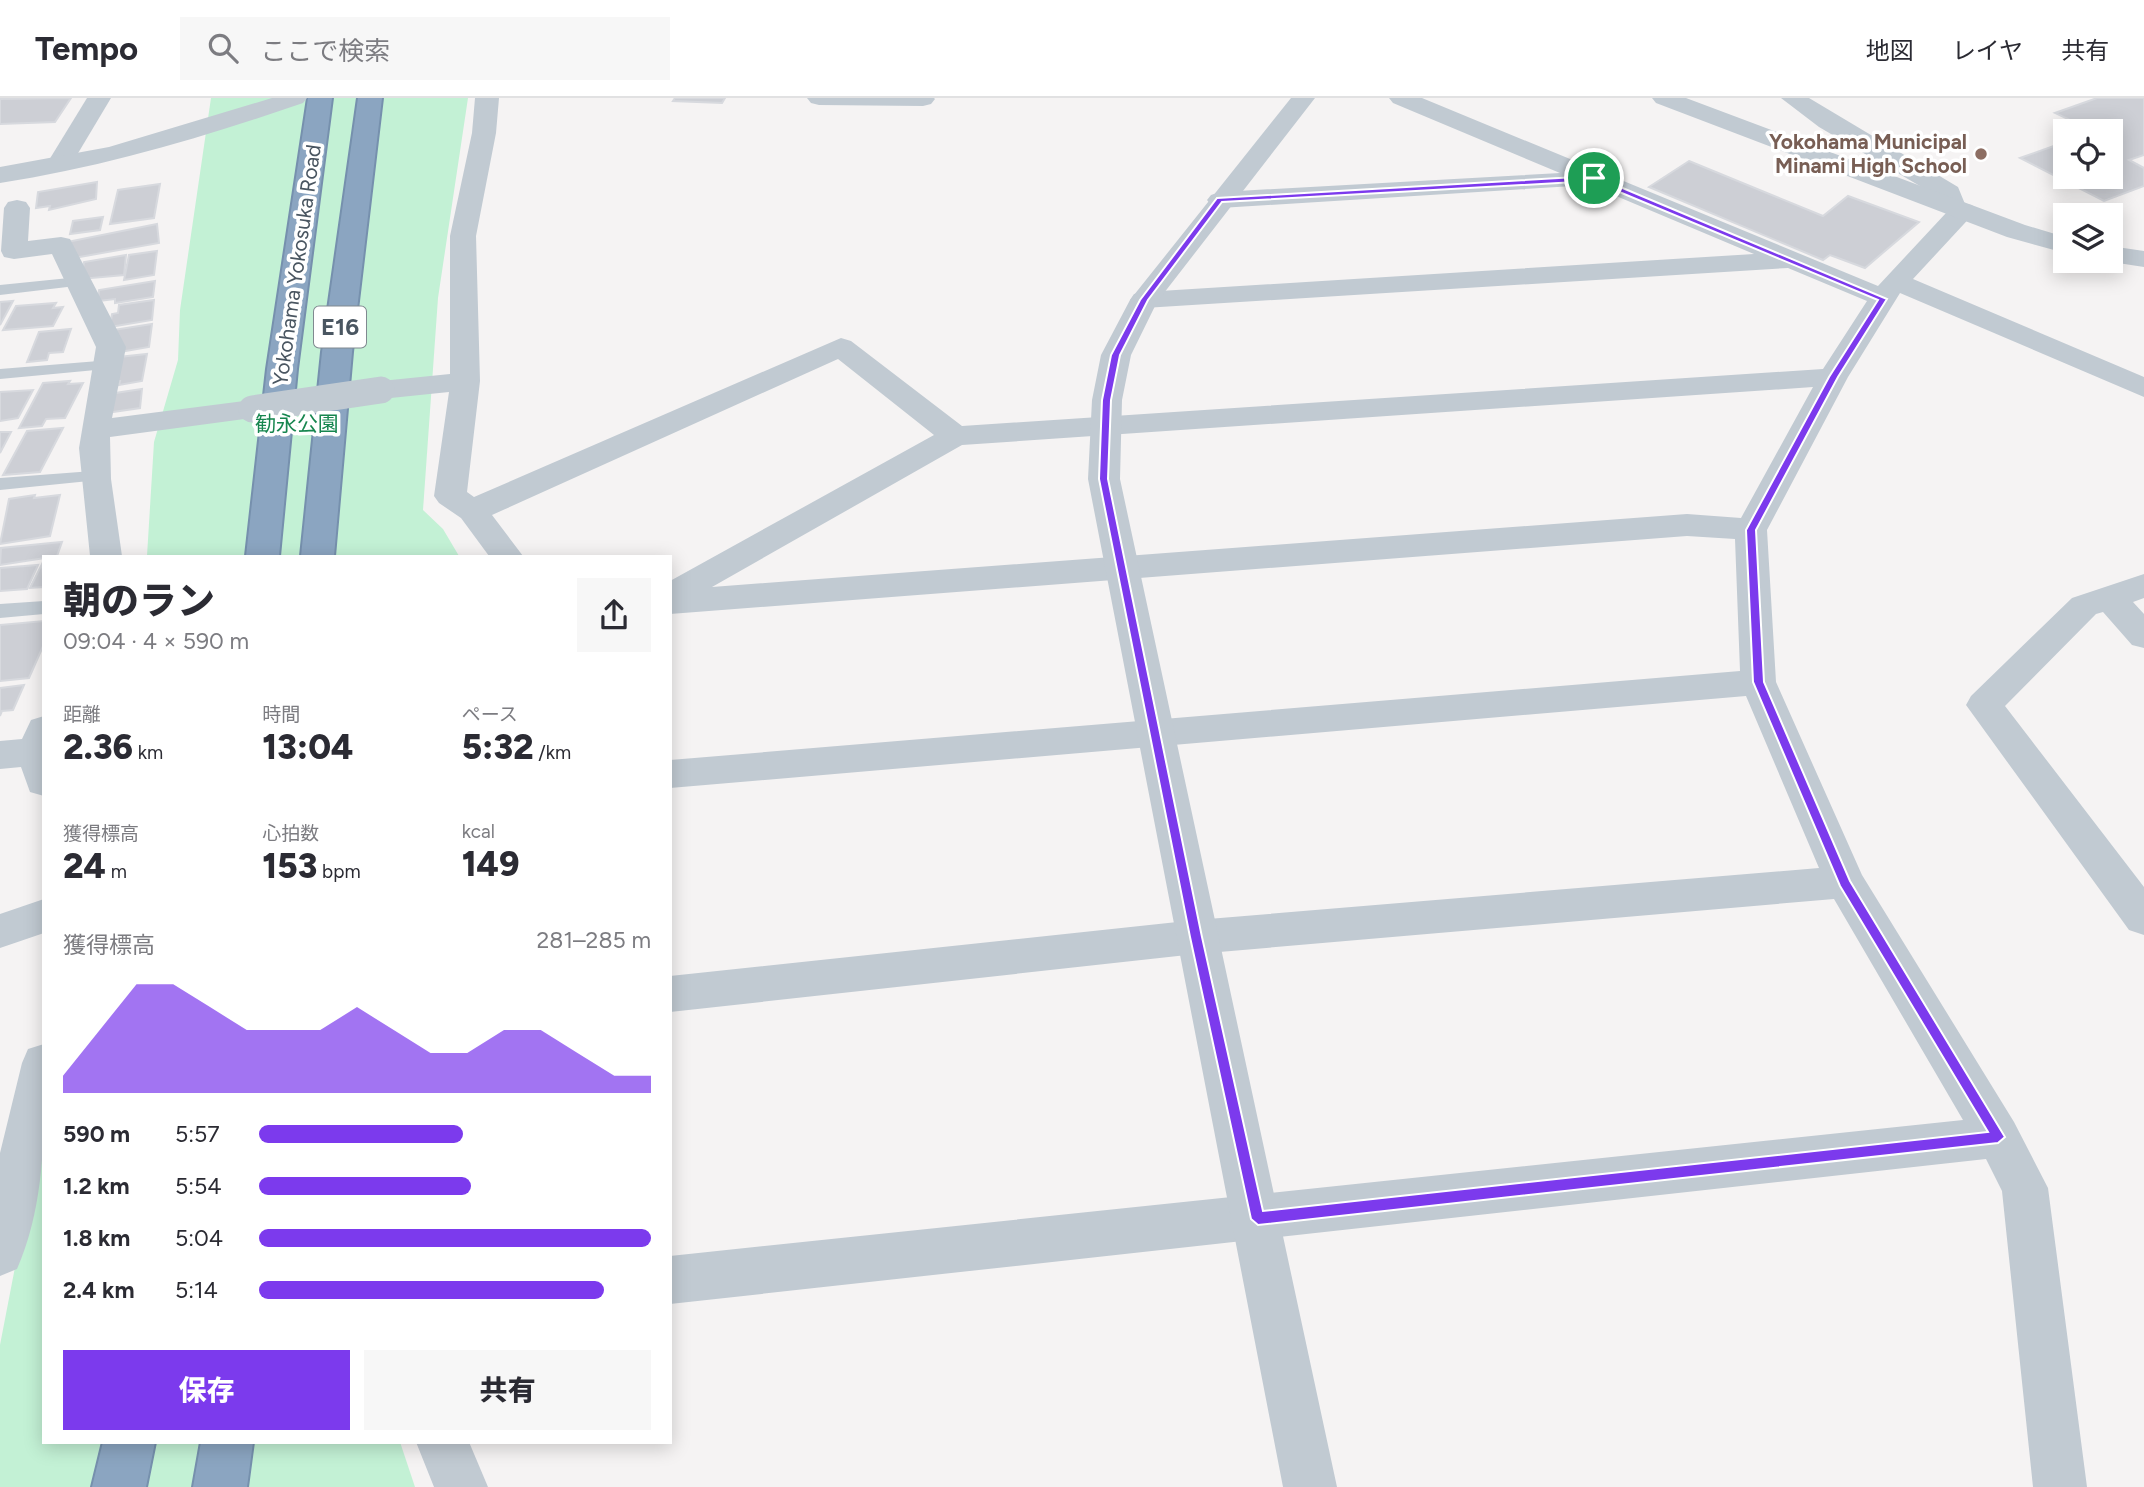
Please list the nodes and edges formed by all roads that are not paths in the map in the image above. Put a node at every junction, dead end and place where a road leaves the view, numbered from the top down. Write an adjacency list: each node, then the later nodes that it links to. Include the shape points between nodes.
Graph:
1 (99, 98): 12 (street)
2 (370, 98): 40 (highway, Yokohama Yokosuka Road / E16, via 337,352)
3 (487, 98): 29 (street, via 463,236)
4 (819, 98): 5 (street)
5 (883, 98): 9 (street)
6 (1401, 98): 14 (street)
7 (1664, 98): 17 (street)
8 (1793, 98): 17 (street, via 1949,192)
9 (923, 99)
10 (1299, 99): 15 (street)
11 (311, 101): 12 (street); 39 (highway, Yokohama Yokosuka Road / E16)
12 (60, 165): 13 (street)
13 (0, 175)
14 (1594, 178): 15 (street); 21 (street)
15 (1220, 200): 25 (street)
16 (18, 208): 22 (street, via 14,251 61,245)
17 (1958, 209): 18 (street); 24 (street)
18 (2053, 242)
19 (2123, 256): 20 (street)
20 (2144, 259)
21 (1790, 260): 24 (street); 25 (street)
22 (79, 282): 23 (lane); 26 (street, via 111,347)
23 (0, 289)
24 (1889, 290): 28 (street); 30 (street)
25 (1144, 300): 31 (street, via 1116,355)
26 (111, 365): 27 (lane); 32 (street)
27 (0, 374)
28 (1833, 377): 31 (street); 37 (street)
29 (465, 381): 32 (street, bridge); 36 (street, via 450,496)
30 (2144, 388)
31 (1105, 426): 33 (street); 42 (street, via 1104,479)
32 (95, 429): 34 (street)
33 (956, 436): 36 (street, via 841,347); 44 (street)
34 (93, 475): 35 (lane); 38 (street)
35 (0, 484)
36 (472, 511): 41 (street)
37 (1751, 530): 42 (street, via 1687,525); 50 (street)
38 (106, 555)
39 (262, 555)
40 (317, 555)
41 (505, 555)
42 (1122, 568): 46 (street); 51 (street)
43 (2144, 586): 45 (street)
44 (672, 595)
45 (2109, 597): 49 (street); 55 (street, via 2084,606 1984,705)
46 (672, 602)
47 (42, 607): 48 (lane)
48 (0, 611)
49 (2144, 636)
50 (1758, 682): 51 (street); 53 (street)
51 (1156, 731): 52 (street); 57 (street)
52 (672, 774)
53 (1844, 882): 57 (street); 60 (street)
54 (42, 917): 56 (street)
55 (2144, 918)
56 (0, 931)
57 (1196, 937): 58 (street); 61 (street)
58 (672, 994)
59 (42, 1072): 62 (street)
60 (1998, 1137): 61 (street); 71 (street, via 2025,1188)
61 (1258, 1219): 63 (street); 70 (street)
62 (0, 1253)
63 (672, 1280)
64 (129, 1444): 67 (highway)
65 (227, 1444): 68 (highway)
66 (443, 1444): 69 (street)
67 (119, 1487)
68 (220, 1487)
69 (461, 1487)
70 (1310, 1487)
71 (2060, 1487)

